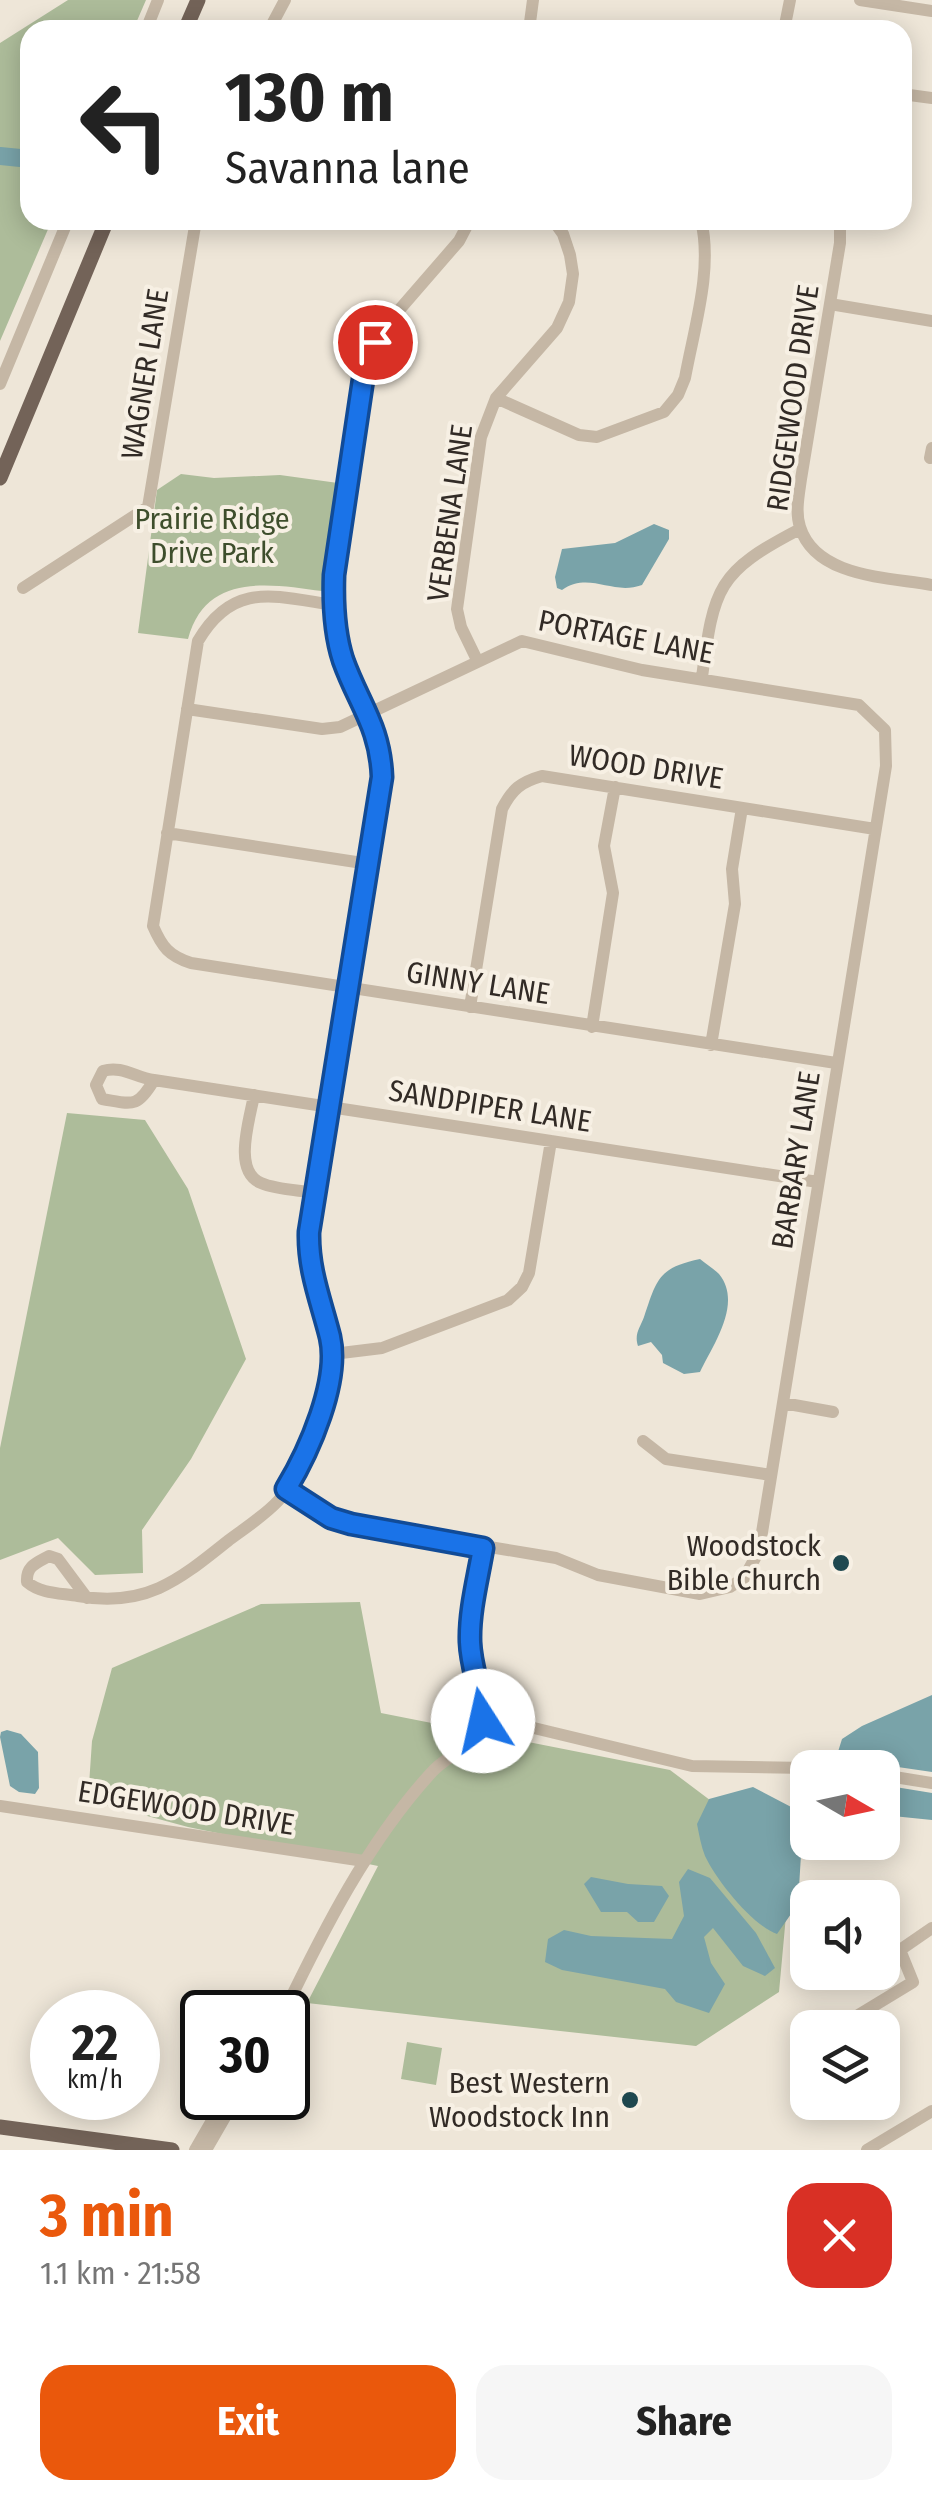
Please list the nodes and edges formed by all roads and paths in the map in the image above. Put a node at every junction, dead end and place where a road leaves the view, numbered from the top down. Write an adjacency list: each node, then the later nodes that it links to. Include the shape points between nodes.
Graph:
1 (860, 0): 2 (street)
2 (932, 11)
3 (64, 230): 12 (street)
4 (102, 230): 14 (main road)
5 (194, 230): 17 (street, WAGNER LANE, via 148,507)
6 (465, 230): 18 (street, via 387,324 365,366)
7 (558, 230): 13 (street, VERBENA LANE, via 570,254 570,302 557,328)
8 (703, 230): 13 (street, via 705,264 685,378 664,412 598,437)
9 (840, 230): 10 (street, RIDGEWOOD DRIVE)
10 (830, 304): 11 (street); 15 (street, RIDGEWOOD DRIVE, via 801,479)
11 (932, 320)
12 (0, 384)
13 (496, 398): 19 (street, VERBENA LANE, via 481,436 458,589 461,628)
14 (0, 478)
15 (800, 529): 16 (street, RIDGEWOOD DRIVE, via 837,567); 20 (street, via 739,565 722,587)
16 (932, 585)
17 (23, 588)
18 (333, 605): 21 (street, GINNY LANE, via 267,596 244,597 223,608 198,641); 22 (street, via 343,659)
19 (477, 660): 20 (street, PORTAGE LANE, via 522,641); 22 (street, PORTAGE LANE)
20 (702, 677): 23 (street, PORTAGE LANE, via 859,705)
21 (187, 709): 22 (street, PORTAGE LANE, via 322,729); 27 (street, GINNY LANE)
22 (368, 714): 28 (street, via 382,777)
23 (885, 730): 26 (street, BARBARY LANE)
24 (615, 787): 25 (street, WOOD DRIVE); 30 (street, WOOD DRIVE, via 542,776 511,792 502,809); 31 (street, via 604,846 613,893)
25 (742, 808): 26 (street, WOOD DRIVE); 32 (street, via 732,868 735,904)
26 (876, 830): 33 (street, BARBARY LANE)
27 (167, 833): 28 (street); 29 (street, GINNY LANE, via 153,926 162,948 191,963)
28 (369, 864): 29 (street)
29 (349, 988): 30 (street, GINNY LANE); 36 (street)
30 (470, 1007): 31 (street, GINNY LANE)
31 (592, 1027): 32 (street, GINNY LANE)
32 (711, 1045): 33 (street, GINNY LANE)
33 (836, 1063): 38 (street, BARBARY LANE)
34 (154, 1080): 35 (street, SANDPIPER LANE)
35 (254, 1096): 36 (street, SANDPIPER LANE); 39 (street, via 246,1167 261,1183)
36 (330, 1107): 37 (street, SANDPIPER LANE); 39 (street)
37 (551, 1141): 38 (street, SANDPIPER LANE); 40 (street, via 522,1288 508,1300 382,1348)
38 (818, 1182): 41 (street, BARBARY LANE)
39 (316, 1193): 40 (street, via 308,1257)
40 (332, 1354): 45 (street, via 330,1387)
41 (782, 1403): 42 (street); 44 (street, BARBARY LANE)
42 (833, 1412)
43 (643, 1441): 44 (street, via 666,1459)
44 (771, 1476): 46 (street, BARBARY LANE, via 759,1550 744,1578 730,1588 700,1594 598,1575 556,1558)
45 (286, 1489): 46 (street, via 351,1524); 47 (street, via 178,1580 125,1599)
46 (483, 1548): 48 (street, via 470,1640)
47 (88, 1598): 47 (street, via 36,1590 26,1574 49,1556 58,1558)
48 (483, 1718): 49 (street, via 692,1766); 53 (street, via 471,1743 432,1770)
49 (790, 1768)
50 (900, 1779): 51 (street)
51 (932, 1783)
52 (0, 1806): 53 (street, EDGEWOOD DRIVE)
53 (364, 1860): 55 (street)
54 (932, 1928): 56 (street, via 900,1950 913,1982)
55 (293, 1990)
56 (866, 2010)
57 (932, 2111): 64 (street)
58 (212, 2120): 62 (street)
59 (223, 2120): 63 (street)
60 (0, 2127): 61 (main road)
61 (172, 2150)
62 (195, 2150)
63 (206, 2150)
64 (868, 2150)

